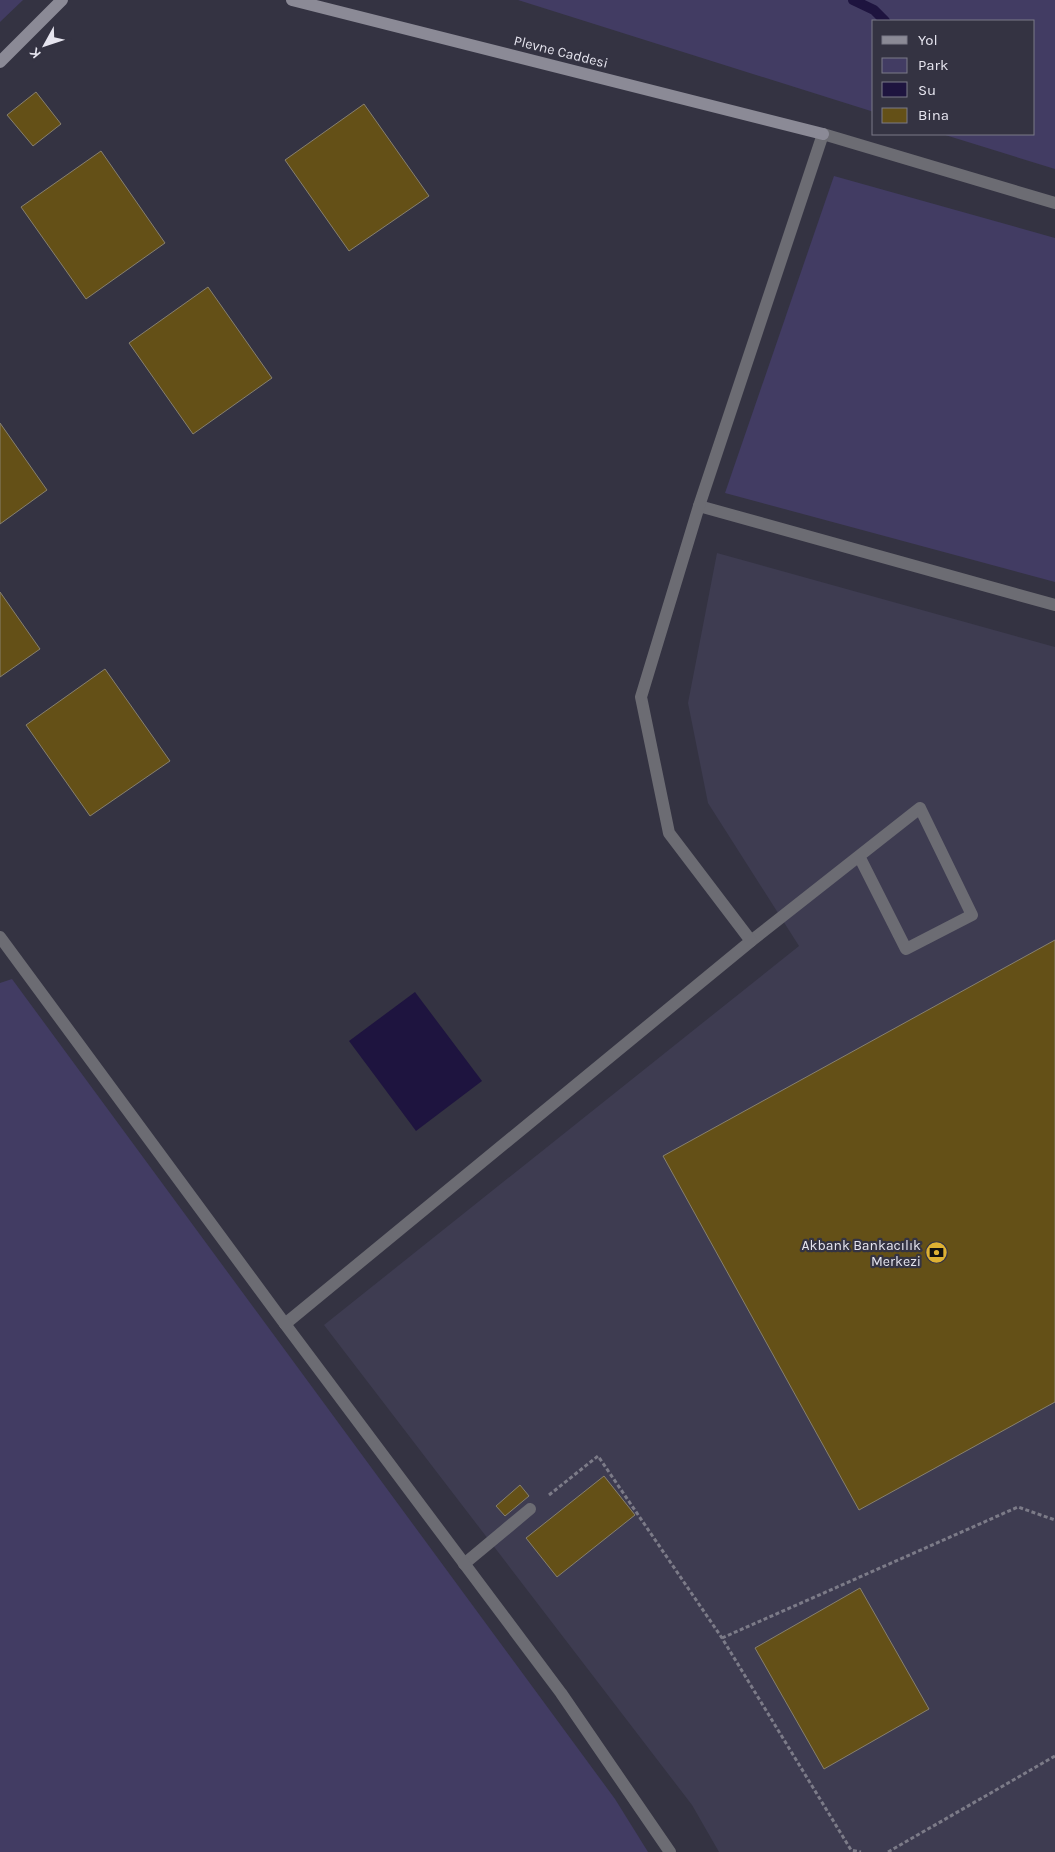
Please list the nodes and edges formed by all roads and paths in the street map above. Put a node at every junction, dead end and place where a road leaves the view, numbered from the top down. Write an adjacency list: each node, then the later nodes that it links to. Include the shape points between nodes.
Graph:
1 (62, 0): 3 (street)
2 (292, 0): 4 (street, Plevne Caddesi)
3 (0, 62)
4 (823, 134): 5 (street); 6 (street)
5 (1055, 203)
6 (699, 506): 7 (street); 10 (street, via 641,697 669,833)
7 (1055, 605)
8 (859, 856): 8 (street, via 920,808 972,914 906,949); 10 (street)
9 (0, 937): 11 (street)
10 (751, 941): 11 (street)
11 (284, 1324): 14 (street)
12 (530, 1509): 14 (street); 15 (path, via 598,1456)
13 (1055, 1520): 15 (path, via 1018,1508)
14 (464, 1564): 17 (street, via 561,1693)
15 (722, 1638): 18 (path, via 851,1850)
16 (1055, 1756): 19 (path)
17 (670, 1852)
18 (861, 1852)
19 (888, 1852)

